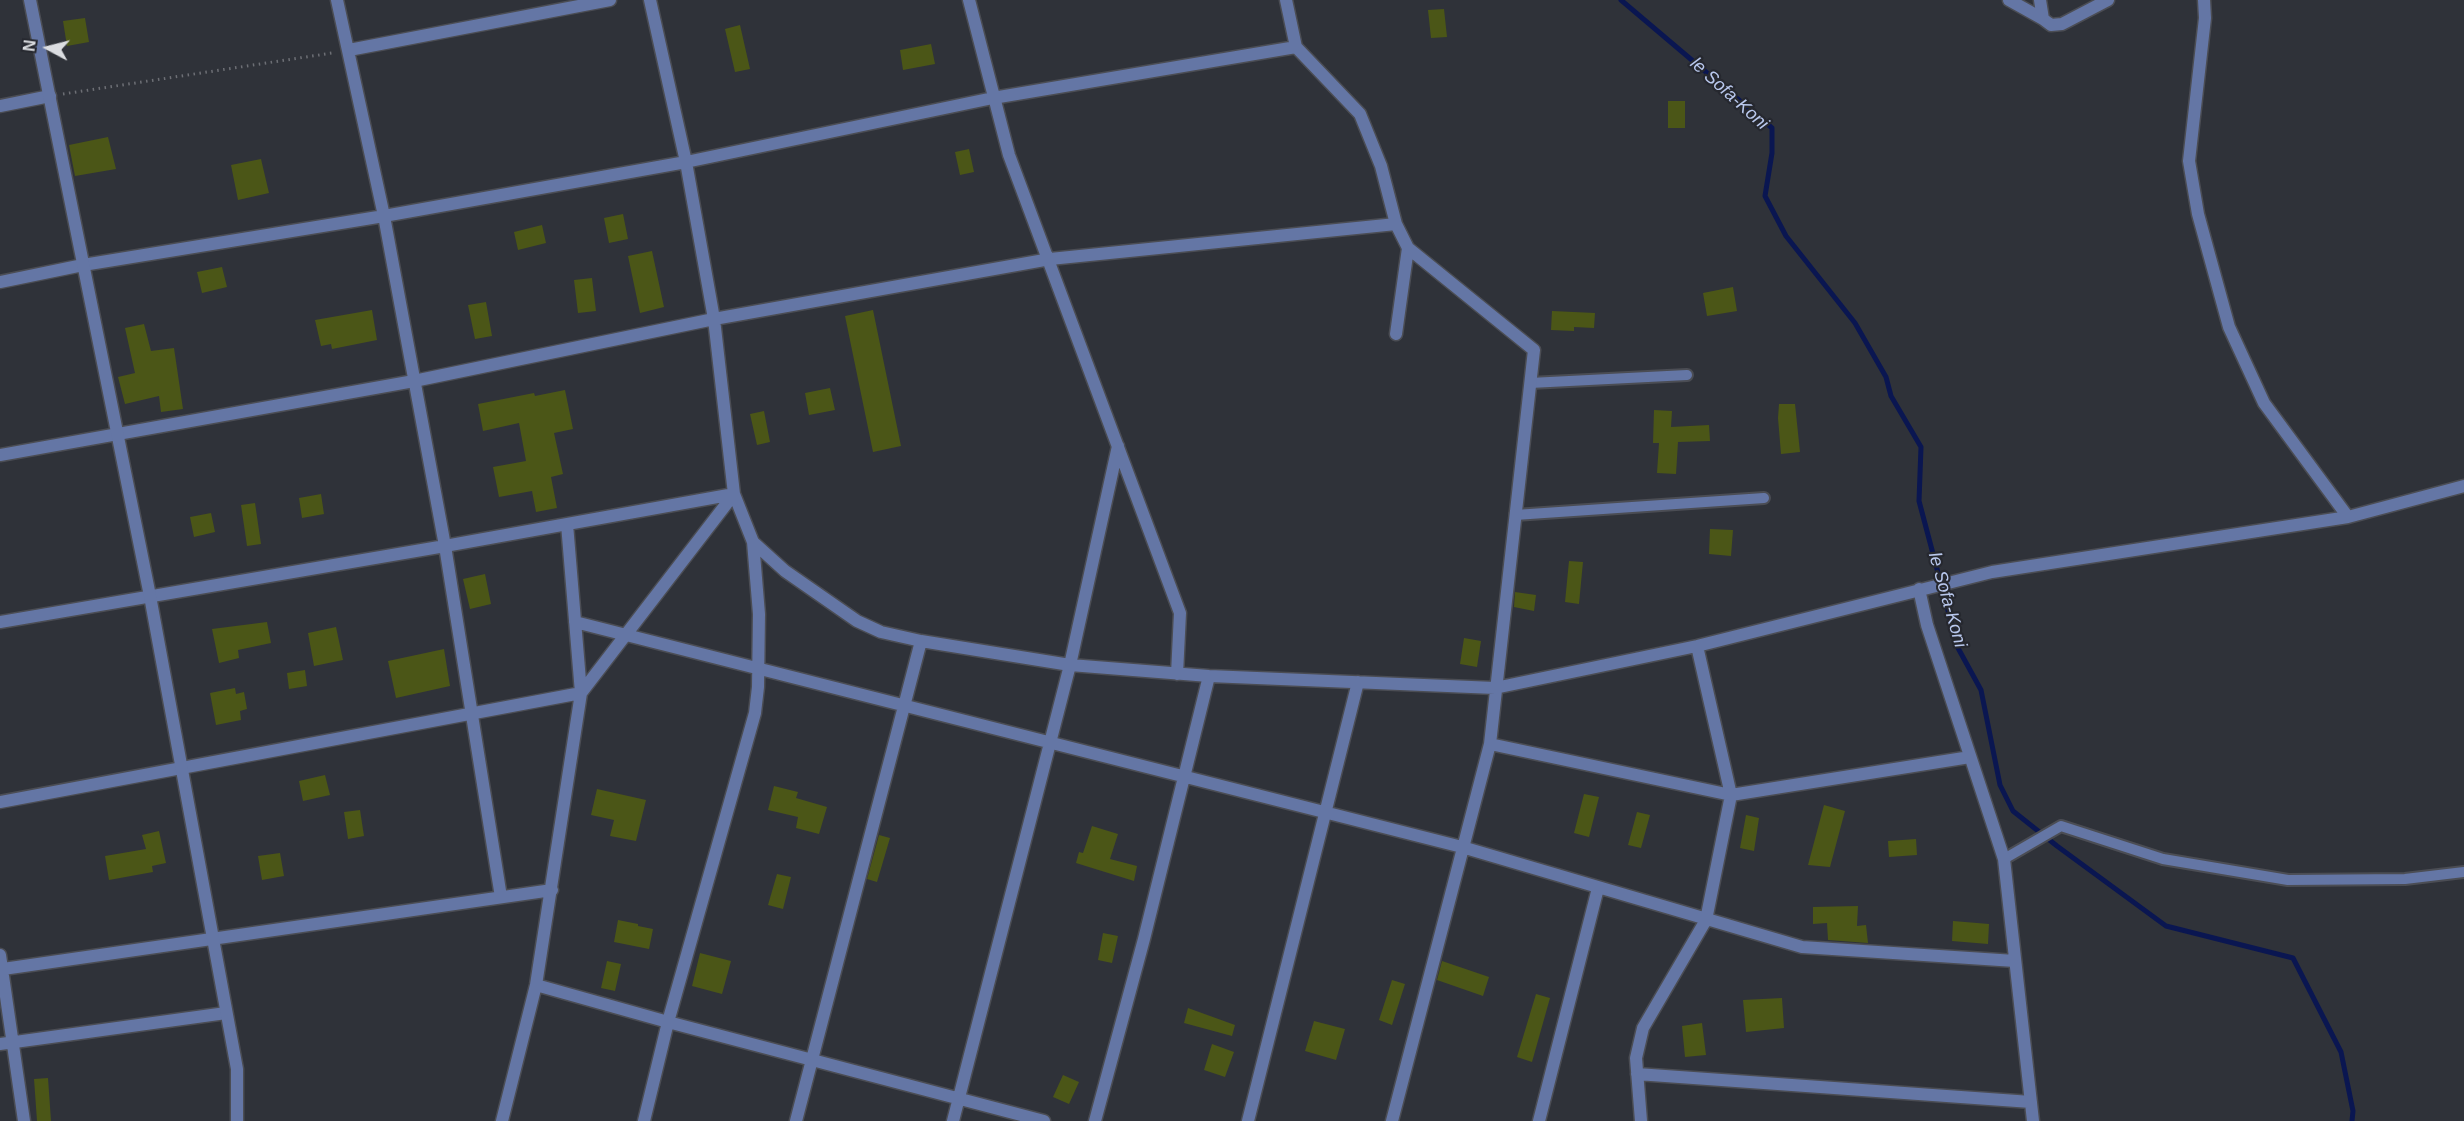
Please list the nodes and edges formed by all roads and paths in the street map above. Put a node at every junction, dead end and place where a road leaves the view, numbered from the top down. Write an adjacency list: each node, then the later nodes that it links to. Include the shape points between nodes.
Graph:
1 (30, 0): 14 (street)
2 (337, 0): 13 (street)
3 (610, 0): 13 (street)
4 (650, 0): 17 (street)
5 (969, 0): 15 (street)
6 (1286, 0): 12 (street)
7 (2009, 0): 11 (street)
8 (2040, 0): 11 (street)
9 (2108, 0): 11 (street, via 2062,24 2051,25)
10 (2204, 0): 36 (street, via 2189,161 2198,214 2229,327 2264,403)
11 (2043, 19)
12 (1296, 47): 15 (street); 19 (street, via 1360,114 1382,166)
13 (349, 50): 14 (path); 18 (street)
14 (50, 96): 16 (street); 22 (street)
15 (993, 98): 17 (street); 21 (street, via 1009,155)
16 (0, 106)
17 (686, 162): 18 (street); 24 (street)
18 (384, 216): 22 (street); 27 (street)
19 (1396, 224): 20 (street); 21 (street)
20 (1408, 248): 25 (street); 28 (street, via 1534,350)
21 (1050, 259): 24 (street); 30 (street)
22 (83, 265): 23 (street); 29 (street)
23 (0, 282)
24 (714, 319): 27 (street); 33 (street)
25 (1396, 334)
26 (1687, 375): 28 (lane)
27 (414, 381): 29 (street); 39 (street)
28 (1530, 383): 35 (street)
29 (117, 435): 31 (street); 41 (street)
30 (1119, 446): 47 (street); 49 (street, via 1180,613)
31 (0, 454)
32 (2464, 486): 36 (street)
33 (734, 494): 37 (street); 38 (street); 44 (street)
34 (1764, 498): 35 (lane)
35 (1515, 515): 52 (street)
36 (2348, 517): 40 (street, via 1992,572)
37 (567, 524): 39 (street); 43 (street)
38 (753, 542): 45 (street, via 785,571 857,621 881,632); 48 (street, via 759,614)
39 (445, 546): 41 (street); 55 (street)
40 (1924, 587): 46 (street); 58 (street, via 1927,625)
41 (150, 596): 42 (street); 59 (street)
42 (0, 622)
43 (575, 622): 44 (street); 53 (street)
44 (625, 635): 48 (street); 53 (street)
45 (921, 641): 47 (street); 54 (street)
46 (1697, 646): 52 (street); 61 (street)
47 (1070, 665): 49 (street); 56 (street)
48 (758, 669): 54 (street); 77 (street, via 755,712)
49 (1178, 674): 50 (street)
50 (1209, 676): 51 (street); 60 (street)
51 (1358, 682): 52 (street); 63 (street)
52 (1495, 688): 57 (street)
53 (581, 693): 55 (street); 68 (street)
54 (904, 706): 56 (street); 79 (street)
55 (472, 713): 59 (street); 69 (street)
56 (1050, 743): 60 (street); 81 (street)
57 (1490, 744): 61 (street); 64 (street)
58 (1970, 757): 61 (street); 65 (street)
59 (181, 768): 62 (street); 71 (street)
60 (1184, 777): 63 (street); 90 (street)
61 (1731, 795): 70 (street)
62 (0, 801)
63 (1325, 814): 64 (street); 91 (street)
64 (1462, 848): 67 (street); 92 (street)
65 (2004, 859): 66 (lane, via 2061,826 2163,859 2288,880 2404,879); 73 (street)
66 (2464, 872)
67 (1598, 888): 70 (street); 93 (street)
68 (552, 890): 69 (street); 75 (street)
69 (501, 897): 71 (street)
70 (1706, 920): 73 (street, via 1802,947); 80 (street, via 1643,1028 1636,1058)
71 (212, 939): 74 (street); 76 (street)
72 (0, 955): 74 (street)
73 (2015, 961): 82 (street)
74 (3, 969): 78 (street)
75 (536, 985): 77 (street); 85 (street)
76 (226, 1012): 78 (street); 84 (street, via 237,1069)
77 (668, 1022): 79 (street); 86 (street)
78 (6, 1044): 83 (street)
79 (812, 1061): 81 (street); 87 (street)
80 (1637, 1074): 82 (street); 94 (street)
81 (959, 1099): 88 (street); 89 (street)
82 (2031, 1102): 95 (street)
83 (24, 1121)
84 (237, 1121)
85 (502, 1121)
86 (644, 1121)
87 (796, 1121)
88 (953, 1121)
89 (1044, 1121)
90 (1095, 1121)
91 (1248, 1121)
92 (1392, 1121)
93 (1539, 1121)
94 (1641, 1121)
95 (2033, 1121)

